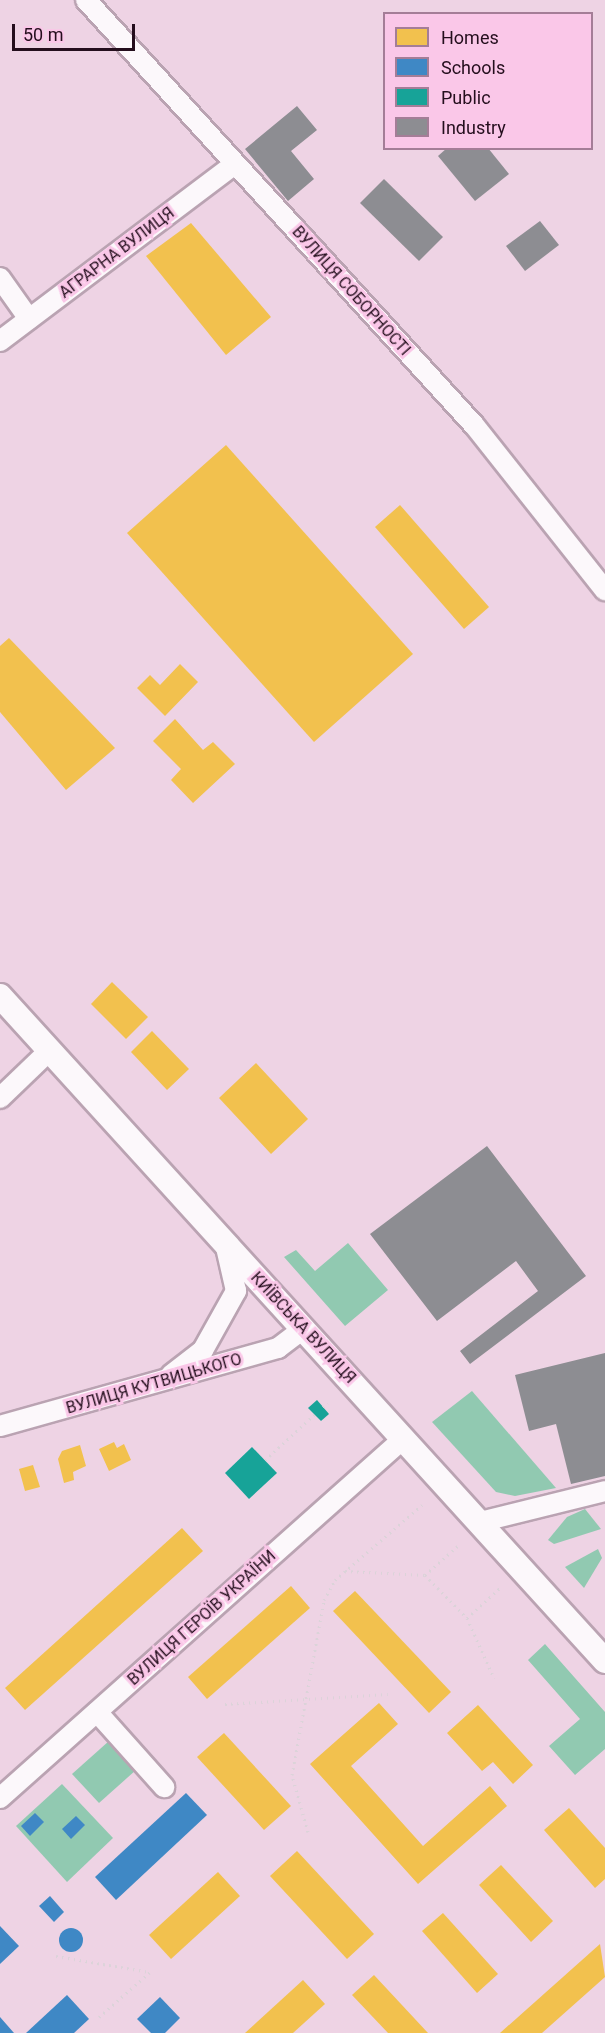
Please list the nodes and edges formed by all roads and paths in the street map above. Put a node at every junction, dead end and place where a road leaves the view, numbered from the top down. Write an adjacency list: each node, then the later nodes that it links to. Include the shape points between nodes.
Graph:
1 (86, 0): 2 (street, ВУЛИЦЯ СОБОРНОСТІ)
2 (235, 164): 4 (street, АГРАРНА ВУЛИЦЯ); 6 (street, ВУЛИЦЯ СОБОРНОСТІ, via 474,425)
3 (0, 278): 4 (street)
4 (29, 319): 5 (street, АГРАРНА ВУЛИЦЯ)
5 (0, 341)
6 (605, 590)
7 (0, 996): 8 (main road, КИЇВСЬКА ВУЛИЦЯ)
8 (50, 1050): 9 (street); 10 (main road, КИЇВСЬКА ВУЛИЦЯ)
9 (0, 1098)
10 (225, 1243): 11 (main road, КИЇВСЬКА ВУЛИЦЯ); 12 (street, via 237,1291 222,1323 203,1350)
11 (303, 1329): 12 (street, ВУЛИЦЯ КУТВИЦЬКОГО, via 278,1348); 17 (main road, КИЇВСЬКА ВУЛИЦЯ)
12 (152, 1386): 16 (street, ВУЛИЦЯ КУТВИЦЬКОГО)
13 (328, 1403): 14 (path)
14 (323, 1407)
15 (314, 1414): 18 (path)
16 (0, 1426)
17 (404, 1437): 21 (main road, КИЇВСЬКА ВУЛИЦЯ); 32 (street, ВУЛИЦЯ ГЕРОЇВ УКРАЇНИ)
18 (264, 1460)
19 (605, 1491): 21 (street)
20 (422, 1505): 23 (path)
21 (480, 1522): 27 (main road, КИЇВСЬКА ВУЛИЦЯ)
22 (459, 1545): 24 (path)
23 (345, 1571): 24 (path); 30 (path, via 328,1589 320,1611)
24 (425, 1575): 26 (path)
25 (500, 1588): 26 (path)
26 (466, 1618): 28 (path)
27 (605, 1661)
28 (494, 1678)
29 (387, 1694): 30 (path)
30 (305, 1699): 31 (path); 35 (path, via 292,1775)
31 (225, 1704)
32 (97, 1712): 33 (street); 34 (street, ВУЛИЦЯ ГЕРОЇВ УКРАЇНИ)
33 (164, 1787)
34 (0, 1798)
35 (308, 1832)
36 (56, 1956): 37 (path, via 150,1972)
37 (99, 2017)

